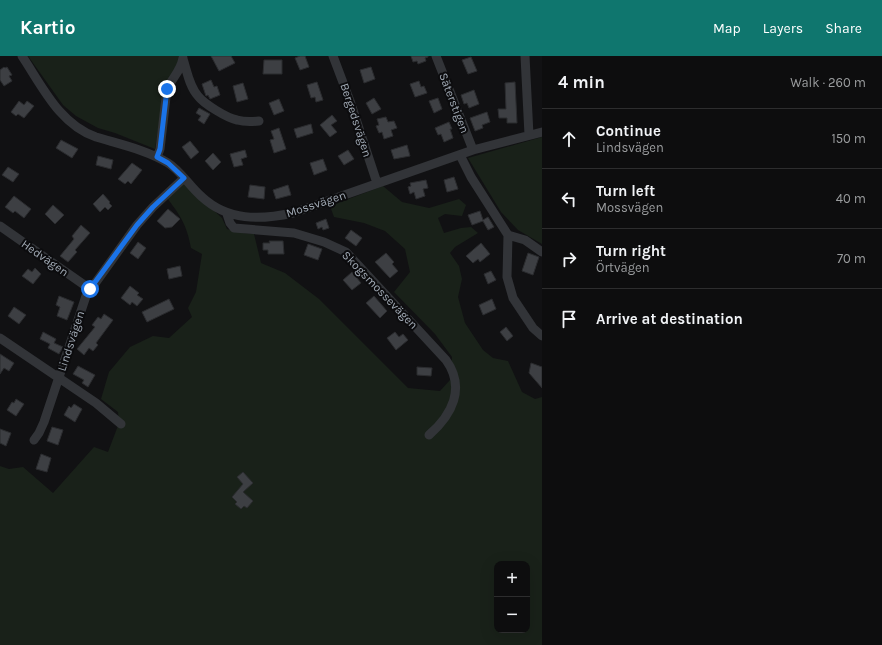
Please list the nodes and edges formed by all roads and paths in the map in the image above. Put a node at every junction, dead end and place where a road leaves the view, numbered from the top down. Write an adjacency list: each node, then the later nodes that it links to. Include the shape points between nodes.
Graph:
1 (22, 56): 11 (street, Mossvägen, via 56,108 72,124 95,136)
2 (334, 56): 13 (street, Bergedsvägen)
3 (436, 56): 9 (street, Säterstigen)
4 (525, 56): 8 (street)
5 (182, 57): 6 (street, via 193,89 205,103 235,120); 11 (street, via 180,70 170,81 167,89)
6 (259, 121)
7 (542, 132): 8 (street, Mossvägen)
8 (529, 135): 9 (street, Mossvägen)
9 (472, 150): 10 (street, Mossvägen)
10 (460, 155): 13 (street, Mossvägen); 16 (street)
11 (157, 157): 12 (street, Mossvägen, via 168,163)
12 (184, 178): 14 (street, Mossvägen, via 202,197); 18 (street, Lindsvägen, via 137,225)
13 (377, 183): 14 (street, Mossvägen, via 279,216 247,217)
14 (228, 214): 23 (street, Skogsmossevägen, via 234,228 294,233 346,252 446,360 455,381 454,402 446,417)
15 (0, 226): 18 (street, Hedvägen)
16 (508, 235): 17 (street, via 525,240); 19 (street, via 509,287 513,298 533,328)
17 (542, 252)
18 (90, 289): 21 (street, Lindsvägen)
19 (542, 336)
20 (0, 338): 21 (street)
21 (59, 377): 22 (street); 24 (street, Lindsvägen, via 44,422)
22 (120, 424)
23 (428, 435)
24 (34, 440)

